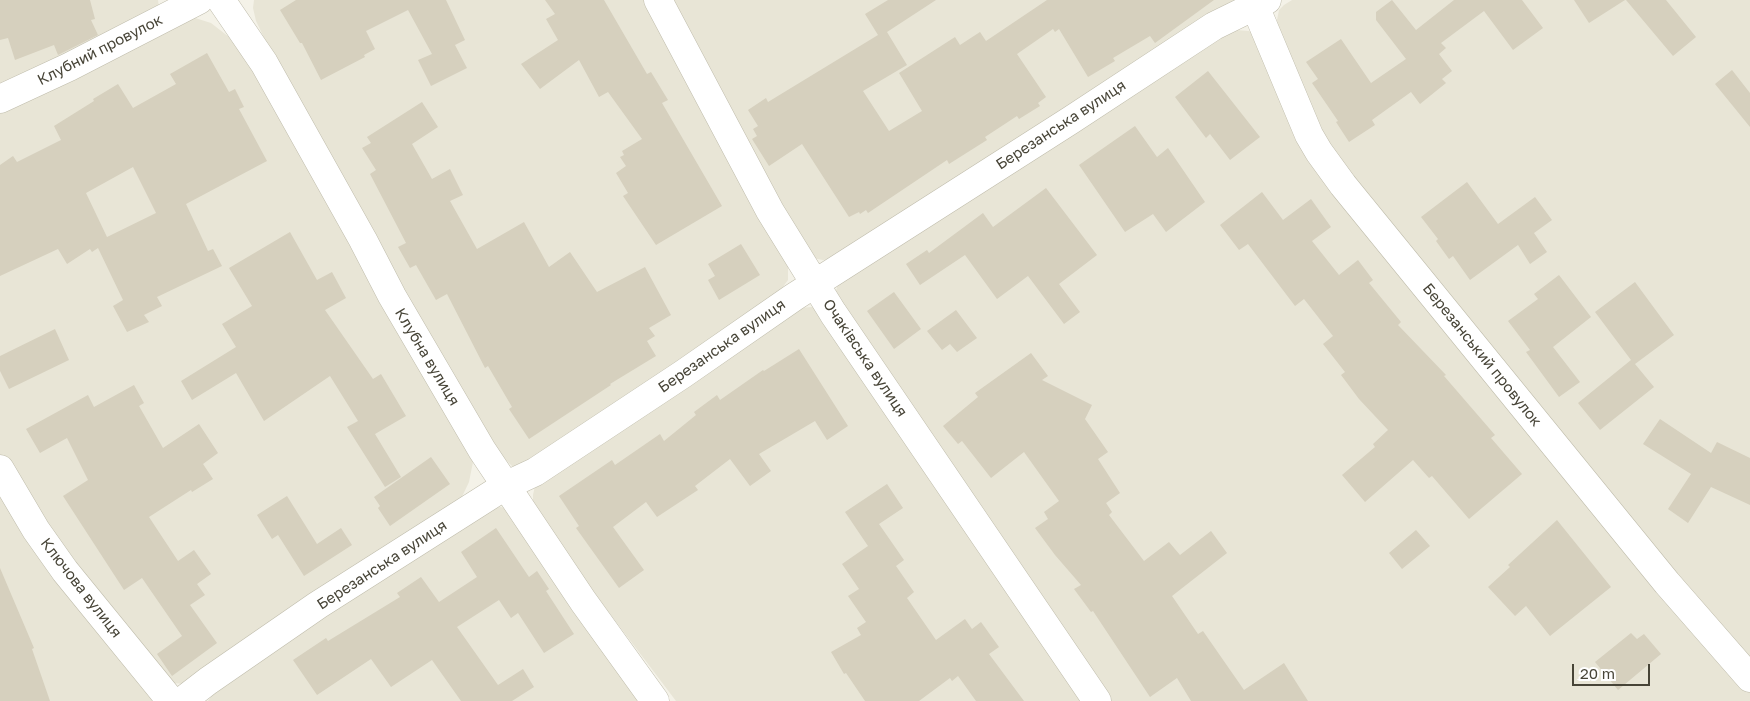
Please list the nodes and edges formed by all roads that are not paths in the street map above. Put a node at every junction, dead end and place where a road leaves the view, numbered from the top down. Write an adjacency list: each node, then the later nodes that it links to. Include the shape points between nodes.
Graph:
1 (221, 0): 8 (street, Клубна вулиця, via 264,62 392,296)
2 (658, 0): 6 (street, Очаківська вулиця, via 752,180)
3 (185, 3): 5 (street, Клубний провулок, via 68,67)
4 (1261, 3): 6 (street, Березанська вулиця, via 1214,26); 9 (street, Березанський провулок, via 1319,152 1667,583)
5 (0, 99)
6 (815, 283): 8 (street, Березанська вулиця, via 535,472); 13 (street, Очаківська вулиця)
7 (0, 469): 10 (street, Ключова вулиця, via 65,571)
8 (504, 486): 11 (street, Березанська вулиця, via 318,606); 12 (street, Клубна вулиця)
9 (1750, 678)
10 (171, 701)
11 (182, 701)
12 (654, 701)
13 (1098, 701)

